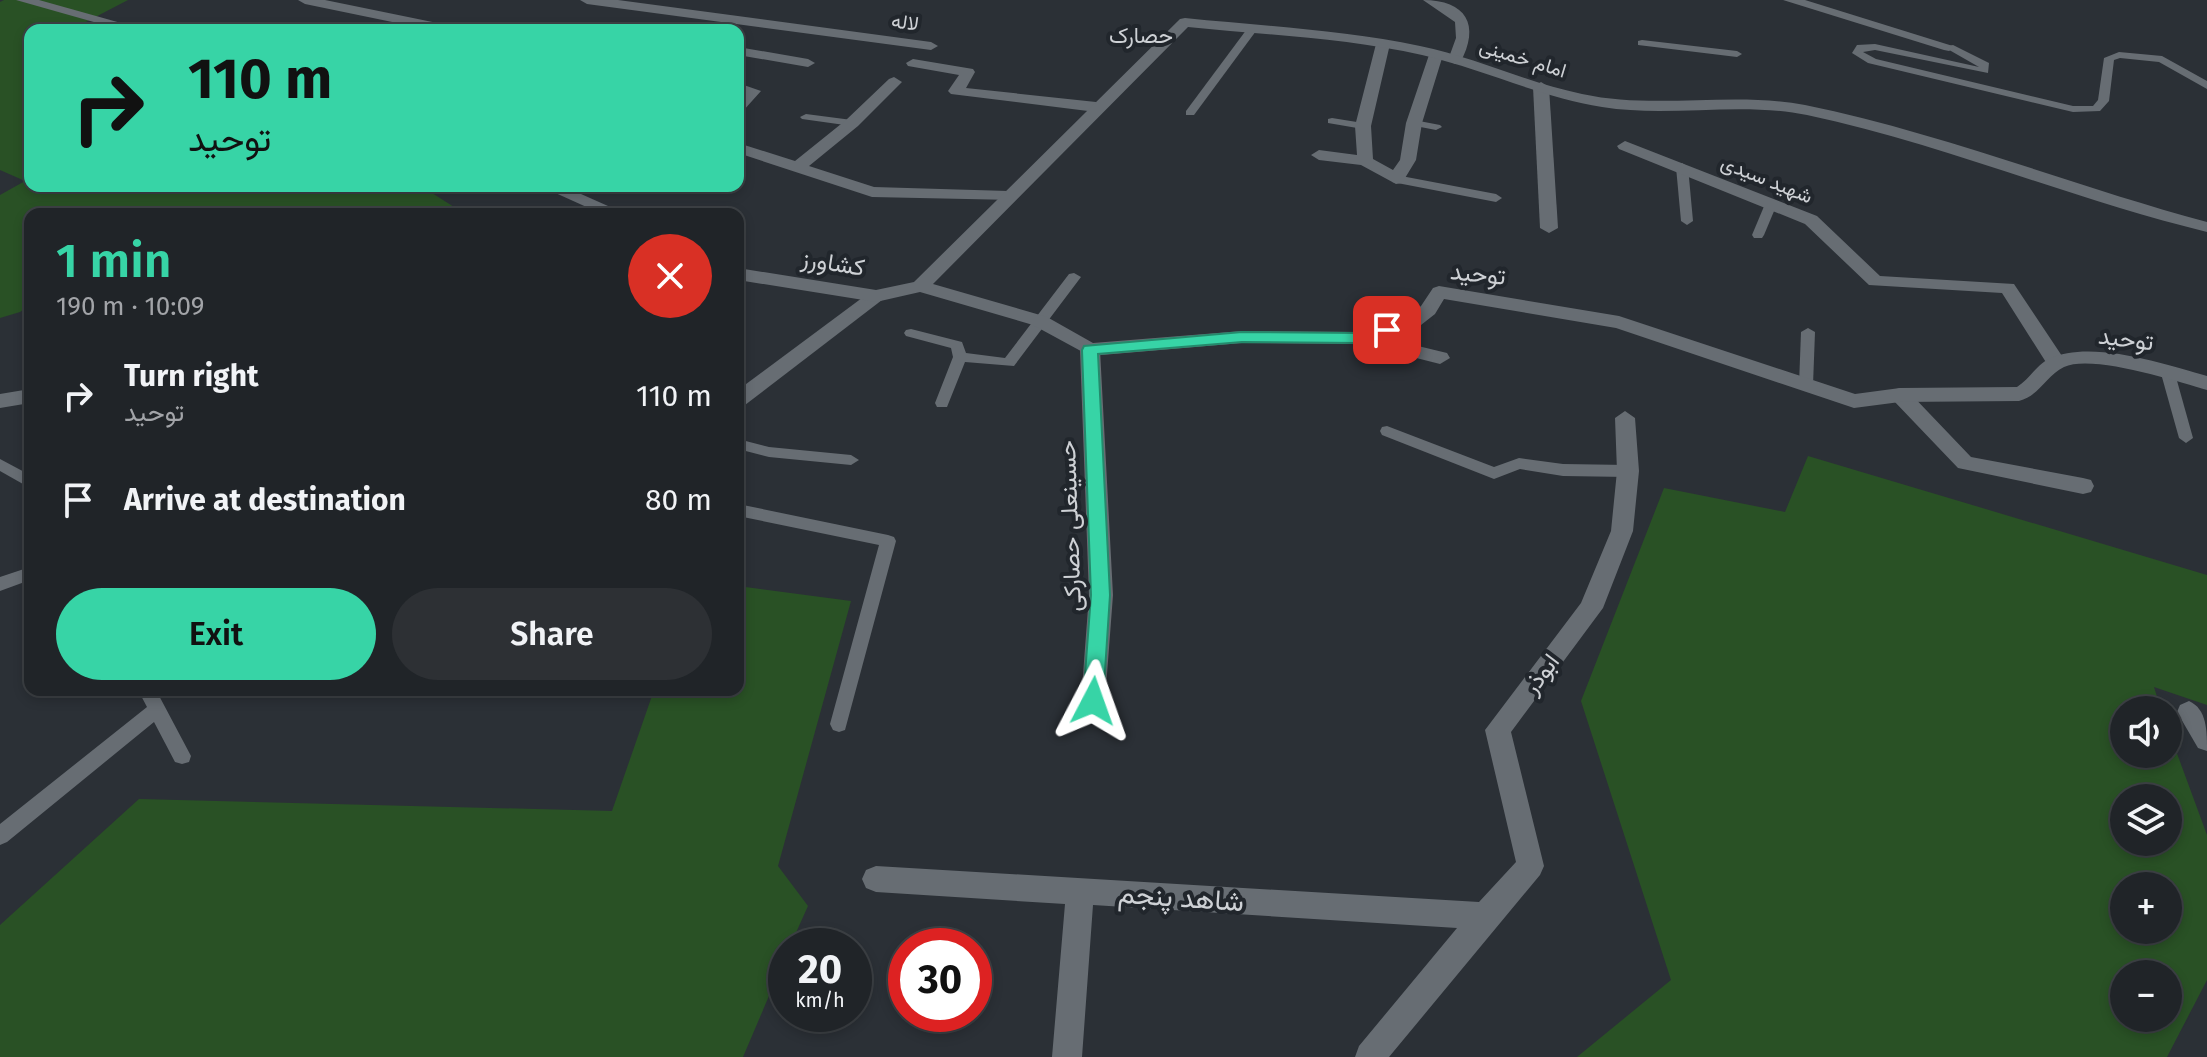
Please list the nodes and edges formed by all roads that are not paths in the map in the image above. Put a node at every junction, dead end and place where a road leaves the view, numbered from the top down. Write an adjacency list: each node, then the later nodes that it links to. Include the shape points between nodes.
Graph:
1 (23, 0): 6 (street)
2 (305, 0): 7 (street)
3 (587, 0): 11 (street, لاله)
4 (1430, 0): 16 (street, via 1465,25)
5 (1790, 0): 12 (street)
6 (116, 24)
7 (423, 24)
8 (1251, 31): 10 (street, امام خمینی); 24 (street, امام خمینی, via 1185,22); 25 (lane)
9 (1642, 43): 14 (lane)
10 (1383, 44): 15 (street, امام خمینی); 30 (street)
11 (931, 46)
12 (1949, 47): 20 (lane, via 1977,59 1984,71 1875,47 1861,47 1857,53 2073,109 2096,109 2103,101 2109,58 2119,55 2162,59)
13 (744, 52): 17 (street)
14 (1737, 54)
15 (1436, 55): 16 (street, امام خمینی); 29 (street)
16 (1455, 60): 21 (street, امام خمینی)
17 (808, 63)
18 (913, 63): 24 (street, via 968,72 956,91)
19 (894, 82): 28 (street)
20 (2207, 86)
21 (1541, 87): 45 (street, امام خمینی, via 1631,106 1802,109); 46 (street)
22 (744, 89): 23 (street, via 753,91)
23 (744, 101)
24 (1096, 107): 40 (street, امام خمینی)
25 (1190, 113)
26 (806, 117): 28 (lane)
27 (1332, 121): 30 (lane)
28 (852, 123): 36 (street)
29 (1414, 123): 31 (lane); 38 (street, via 1408,160)
30 (1363, 126): 35 (street)
31 (1436, 127)
32 (1625, 146): 37 (street, شهید سیدی)
33 (744, 150): 36 (street)
34 (1319, 155): 35 (street)
35 (1365, 161): 38 (street)
36 (798, 167): 40 (street, via 872,192)
37 (1682, 167): 42 (street, شهید سیدی); 44 (lane)
38 (1396, 179): 41 (lane)
39 (563, 192): 43 (street)
40 (1008, 196): 50 (street, امام خمینی)
41 (1496, 198)
42 (1771, 204): 47 (lane); 59 (street, شهید سیدی, via 1811,220 1875,281 2008,288)
43 (602, 208)
44 (1687, 221)
45 (2207, 227)
46 (1549, 228)
47 (1758, 235)
48 (744, 275): 51 (street, کشاورز)
49 (1074, 277): 52 (lane)
50 (920, 286): 51 (street, کشاورز); 52 (street)
51 (876, 296): 64 (street)
52 (1040, 321): 56 (street); 57 (lane, via 1009,363)
53 (1808, 332): 63 (lane)
54 (911, 333): 57 (lane, via 957,345)
55 (1360, 338): 56 (street, توحید, via 1242,337); 58 (street); 63 (street, توحید, via 1414,321 1439,292 1619,322)
56 (1090, 350): 82 (street, حسینعلی حصارکی, via 1101,595)
57 (960, 357): 68 (lane)
58 (1440, 358)
59 (2056, 362): 61 (street, توحید, via 2073,359); 65 (street, توحید, via 2030,391 2019,394)
60 (2207, 369): 61 (street, توحید)
61 (2167, 370): 62 (street, توحید); 71 (lane)
62 (2207, 383)
63 (1806, 385): 65 (street, توحید, via 1854,401)
64 (744, 395)
65 (1900, 395): 77 (street, via 1965,463)
66 (24, 397): 67 (street)
67 (0, 401)
68 (942, 403)
69 (1625, 418): 75 (street, ابوذر)
70 (1387, 431): 75 (lane, via 1494,473 1519,463)
71 (2186, 438)
72 (744, 446): 73 (lane)
73 (851, 460)
74 (0, 464): 76 (lane)
75 (1628, 471): 91 (street, ابوذر, via 1622,531 1591,608 1498,730 1530,866)
76 (24, 478)
77 (2083, 486)
78 (744, 511): 85 (lane, via 888,541)
79 (24, 575): 80 (lane)
80 (0, 584)
81 (150, 696): 83 (lane)
82 (1093, 701)
83 (157, 709): 87 (lane); 88 (lane)
84 (2189, 712): 86 (street)
85 (839, 724)
86 (2207, 740)
87 (182, 756)
88 (0, 836)
89 (876, 879): 90 (street, شاهد پنجم)
90 (1080, 891): 91 (street, شاهد پنجم); 92 (street)
91 (1485, 916): 93 (street)
92 (1067, 1057)
93 (1370, 1057)

